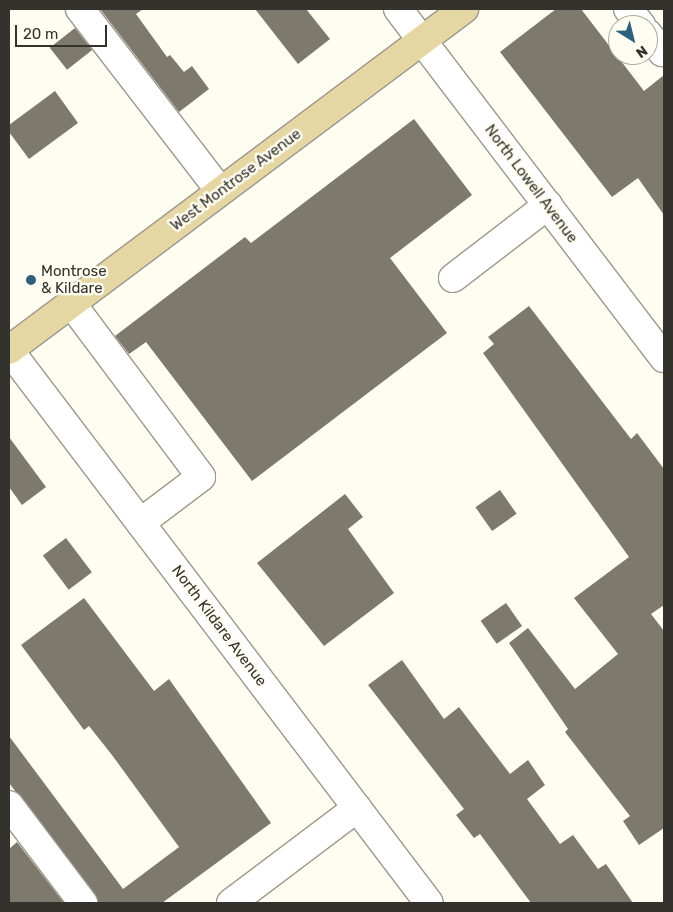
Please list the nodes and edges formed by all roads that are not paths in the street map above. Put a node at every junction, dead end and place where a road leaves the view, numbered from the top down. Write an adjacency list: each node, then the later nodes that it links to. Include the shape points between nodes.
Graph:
1 (80, 9): 5 (street)
2 (398, 9): 4 (street, North Lowell Avenue)
3 (464, 9): 4 (main road, West Montrose Avenue)
4 (422, 41): 5 (main road, West Montrose Avenue); 6 (street, North Lowell Avenue)
5 (220, 191): 8 (main road, West Montrose Avenue)
6 (548, 205): 7 (street); 10 (street, North Lowell Avenue)
7 (452, 278)
8 (71, 304): 9 (main road, West Montrose Avenue); 11 (street, via 201,477)
9 (9, 350): 11 (street, North Kildare Avenue)
10 (664, 358)
11 (140, 523): 13 (street, North Kildare Avenue)
12 (9, 805): 14 (street)
13 (357, 808): 15 (street); 16 (street, North Kildare Avenue)
14 (83, 903)
15 (231, 903)
16 (429, 903)

